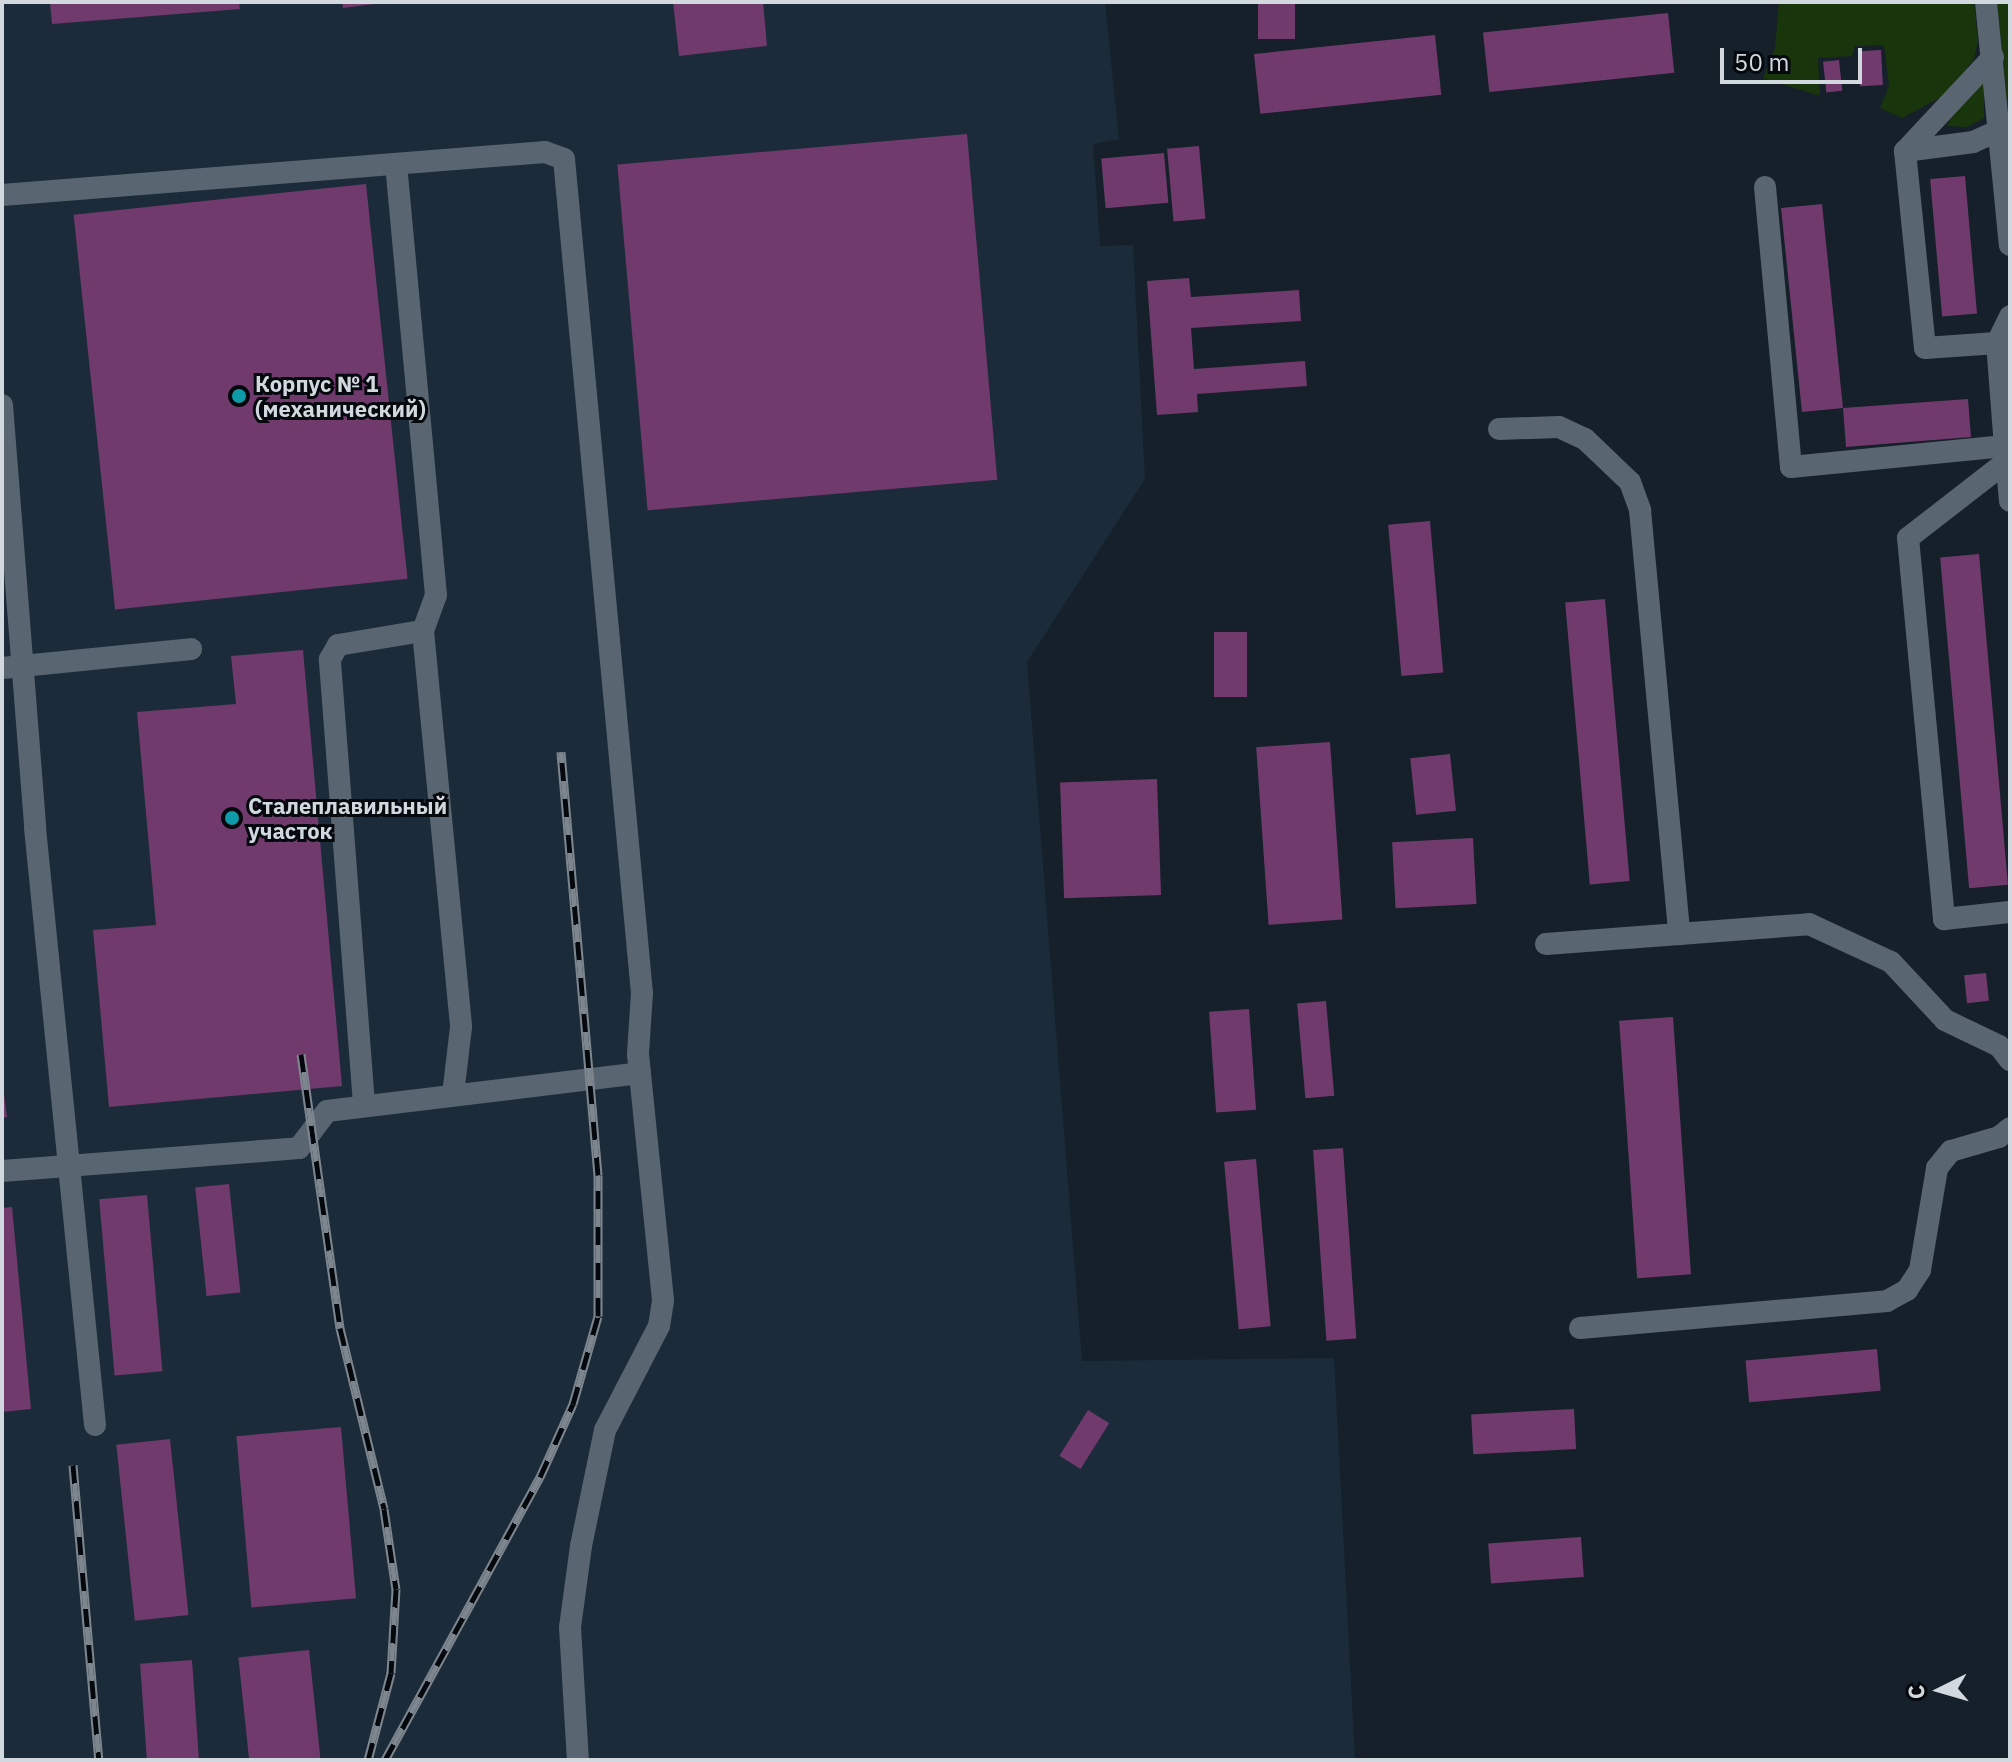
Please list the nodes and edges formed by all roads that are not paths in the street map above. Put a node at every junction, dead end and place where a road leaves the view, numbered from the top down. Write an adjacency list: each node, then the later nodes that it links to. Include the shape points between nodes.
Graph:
1 (1986, 2): 2 (lane)
2 (1993, 57): 3 (lane); 4 (lane)
3 (2000, 130): 4 (lane, via 1973,142); 8 (lane)
4 (1905, 151): 10 (lane, via 1925,348)
5 (396, 164): 7 (lane); 15 (lane, via 436,595); 22 (lane, via 545,152 564,159 642,993)
6 (1765, 187): 13 (lane, via 1791,467)
7 (2, 195)
8 (2010, 245)
9 (2010, 316): 10 (lane)
10 (1997, 343): 13 (lane)
11 (2, 405): 17 (lane)
12 (1499, 429): 19 (lane, via 1559,427 1585,439 1630,482 1640,510)
13 (2005, 454): 14 (lane); 18 (lane, via 1908,538 1944,919)
14 (2010, 501)
15 (423, 631): 23 (lane, via 461,1027); 24 (lane, via 338,645 330,659)
16 (191, 649): 17 (lane)
17 (13, 666): 26 (lane)
18 (2010, 912)
19 (1679, 934): 20 (lane); 21 (lane, via 1809,924 1891,962 1945,1020 1999,1046)
20 (1546, 944)
21 (2010, 1060)
22 (640, 1073): 23 (lane); 30 (lane, via 663,1301 659,1326 605,1430 581,1546 570,1627)
23 (453, 1095): 24 (lane)
24 (364, 1104): 26 (lane, via 327,1111 299,1148)
25 (2010, 1128): 28 (lane, via 1999,1137 1951,1151 1937,1168 1920,1270 1907,1290 1887,1301)
26 (69, 1166): 27 (lane); 29 (lane)
27 (2, 1171)
28 (1580, 1328)
29 (95, 1425)
30 (578, 1760)

